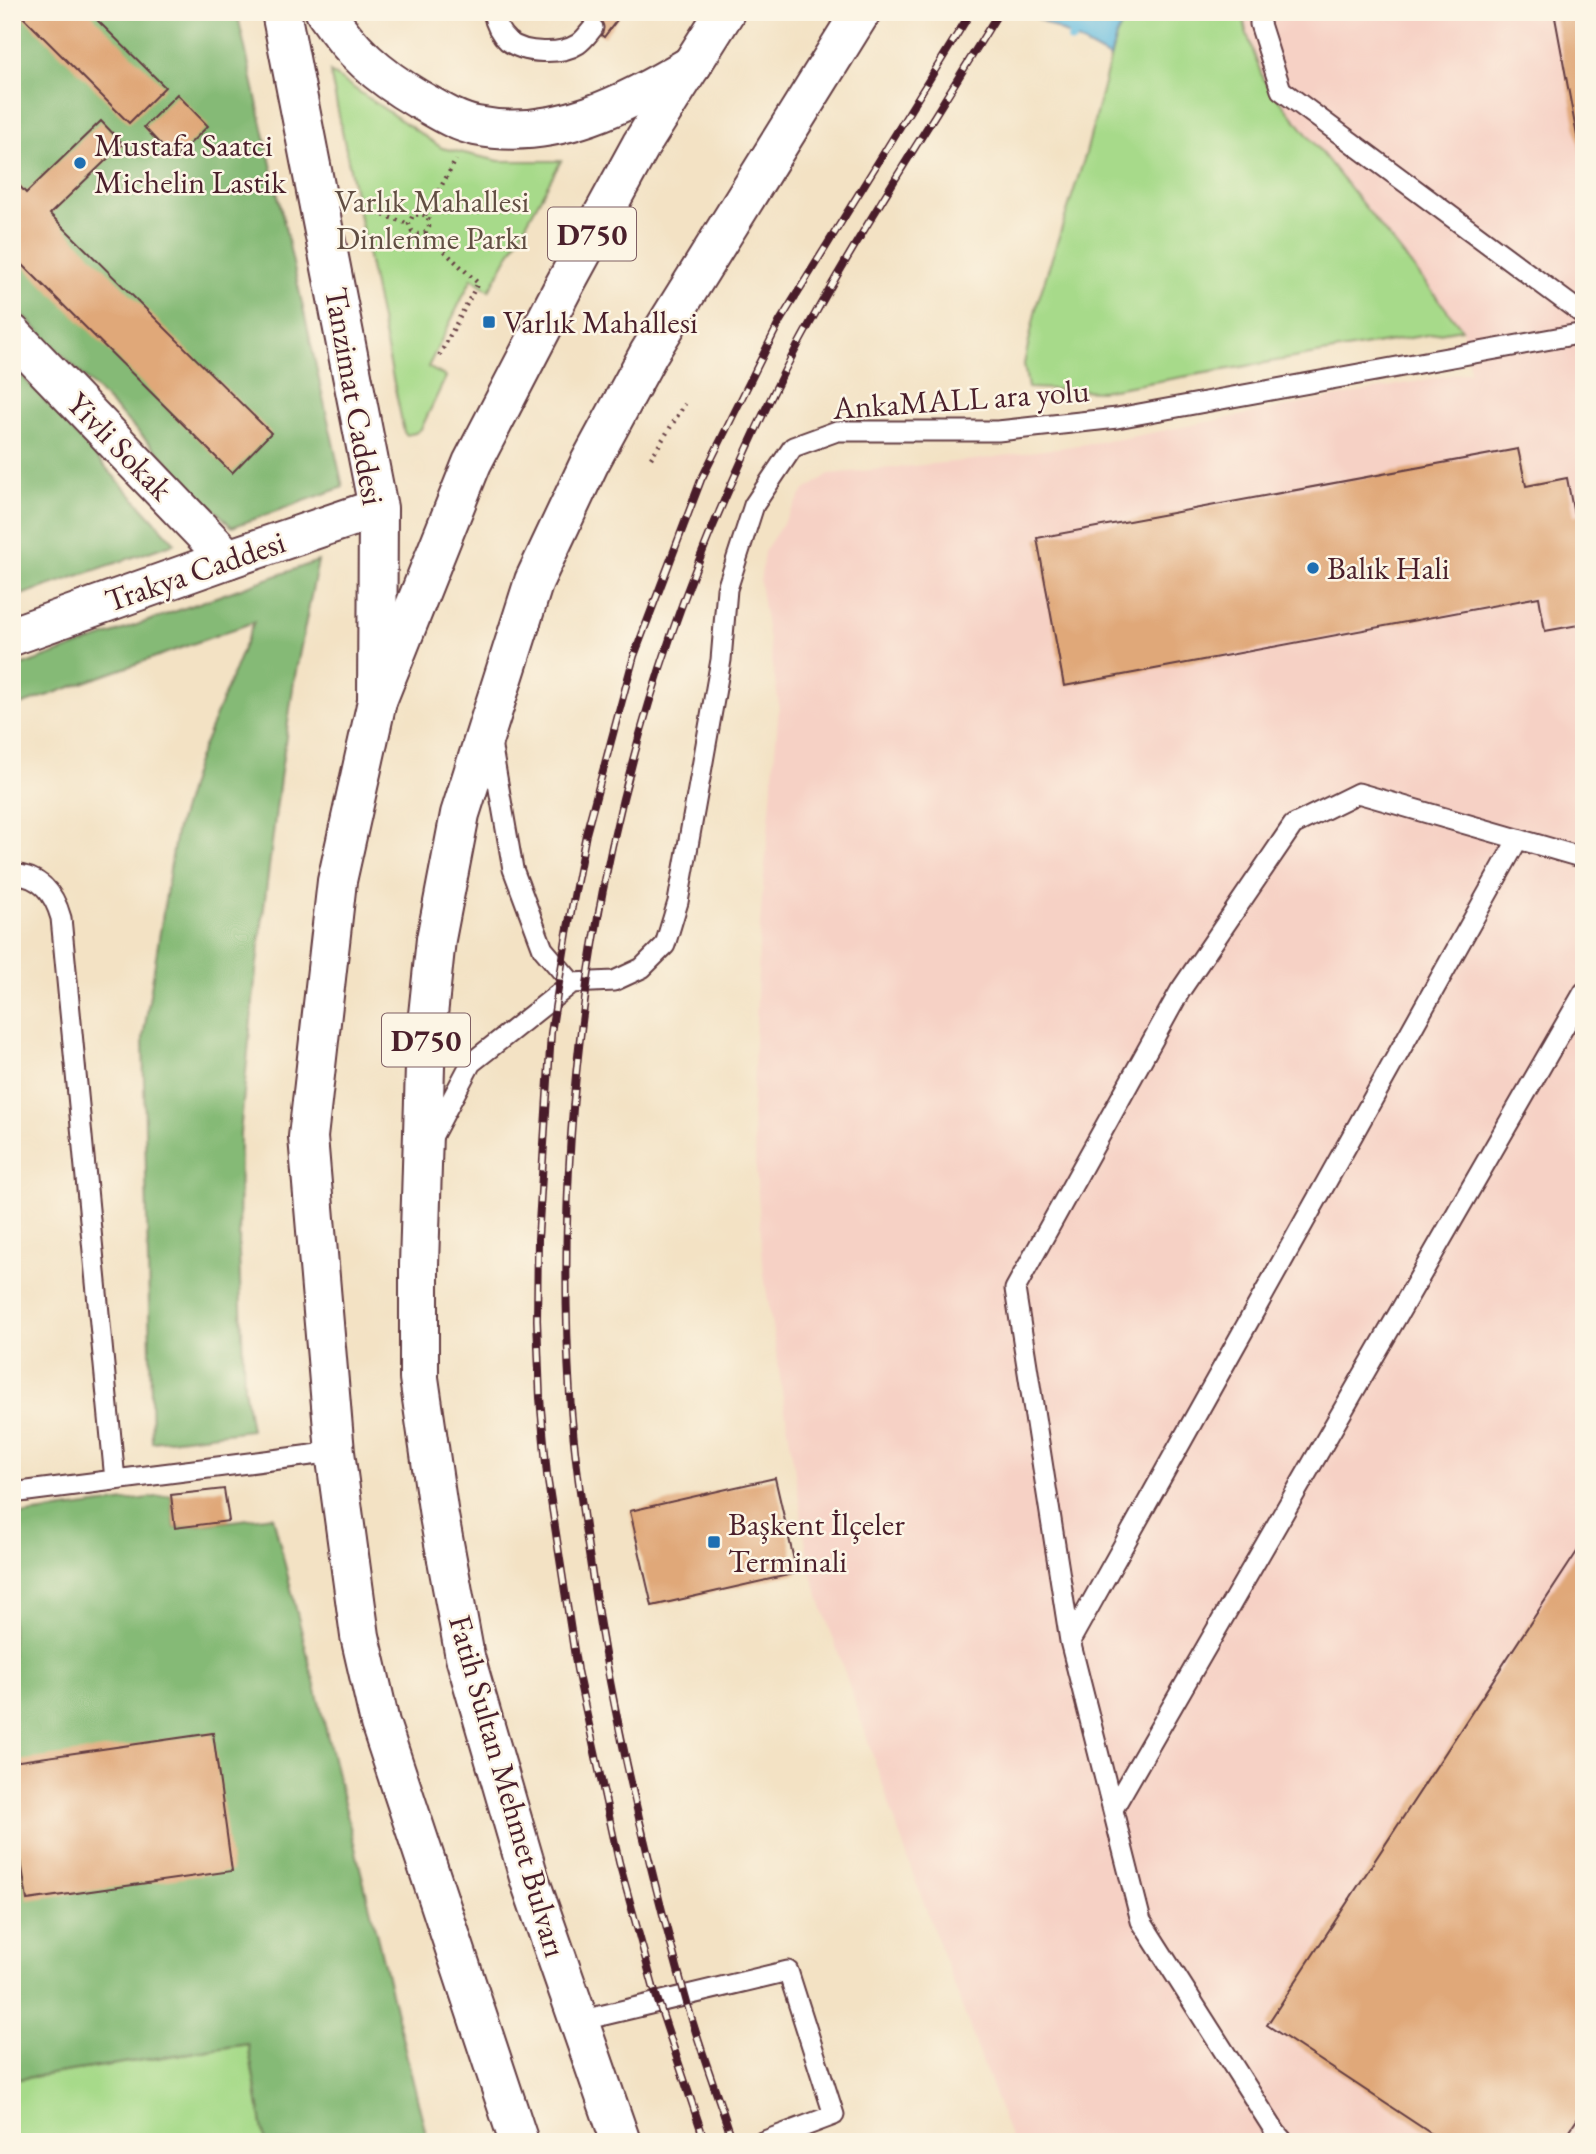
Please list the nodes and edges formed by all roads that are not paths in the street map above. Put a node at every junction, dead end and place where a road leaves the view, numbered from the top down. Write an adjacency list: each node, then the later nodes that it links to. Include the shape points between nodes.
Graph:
1 (281, 12): 12 (main road, Tanzimat Caddesi)
2 (325, 12): 8 (main road, via 345,42 387,81 454,119 476,126 521,131 587,118 636,98)
3 (493, 12): 7 (lane, via 509,42 534,51 576,46)
4 (861, 12): 16 (main road, Fatih Sultan Mehmet Bulvarı / D750, via 649,353 589,464 534,581)
5 (1260, 12): 9 (lane, via 1281,90)
6 (721, 15): 8 (main road, D750)
7 (593, 28)
8 (693, 64): 15 (main road, D750, via 641,145 472,463)
9 (1584, 315)
10 (1584, 332): 20 (lane, AnkaMALL ara yolu, via 1117,418 998,431 836,432 793,447 754,505 727,589 721,660 678,902 664,945 642,968 614,981)
11 (12, 334): 13 (main road, Yivli Sokak)
12 (378, 508): 13 (main road, Trakya Caddesi); 15 (main road, Tanzimat Caddesi)
13 (228, 559): 14 (main road, Trakya Caddesi)
14 (12, 636)
15 (377, 701): 23 (main road, D750, via 337,881 308,1137)
16 (489, 726): 20 (lane, via 513,869 543,949); 22 (main road, Fatih Sultan Mehmet Bulvarı / D750, via 460,814 436,939 426,1034)
17 (1518, 839): 18 (lane); 26 (lane); 26 (lane, via 1359,793 1293,825 1180,991 1015,1289)
18 (1584, 858)
19 (12, 874): 24 (lane, via 40,882 56,899 61,918)
20 (572, 983): 22 (lane, via 471,1063)
21 (1584, 992): 27 (lane)
22 (423, 1156): 28 (main road, Fatih Sultan Mehmet Bulvarı / D750, via 419,1378 439,1516 465,1657 530,1881)
23 (335, 1452): 24 (lane); 29 (main road, D750, via 360,1636 380,1723)
24 (115, 1480): 25 (lane)
25 (12, 1493)
26 (1070, 1641): 27 (lane)
27 (1113, 1809): 32 (lane, via 1141,1921)
28 (579, 2021): 30 (main road, Fatih Sultan Mehmet Bulvarı / D750); 31 (lane, via 788,1971 834,2115)
29 (519, 2142)
30 (621, 2142)
31 (762, 2142)
32 (1284, 2142)

